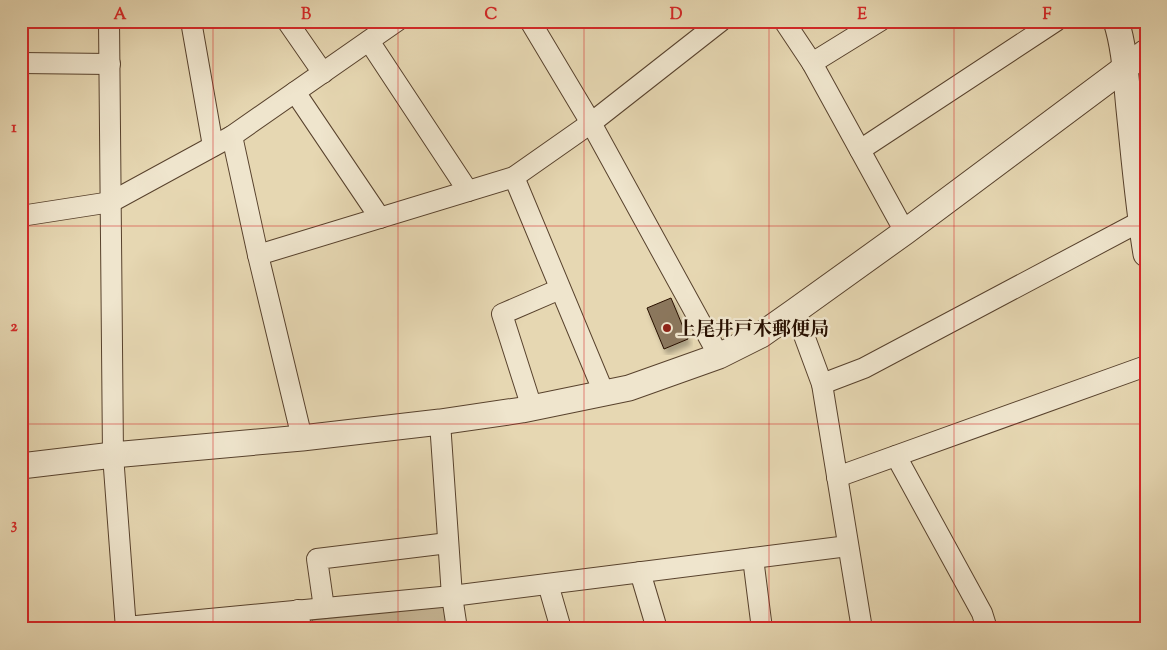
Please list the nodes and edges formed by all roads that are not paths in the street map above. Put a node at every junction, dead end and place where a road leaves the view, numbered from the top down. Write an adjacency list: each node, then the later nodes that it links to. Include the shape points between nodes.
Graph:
1 (110, 21): 15 (street)
2 (191, 21): 21 (street)
3 (287, 21): 17 (street)
4 (397, 21): 11 (street)
5 (530, 21): 19 (street)
6 (721, 21): 19 (street)
7 (784, 21): 14 (street)
8 (880, 21): 14 (street)
9 (1056, 21): 22 (street)
10 (1116, 21): 16 (street)
11 (369, 41): 17 (street); 24 (street)
12 (1146, 52): 16 (street)
13 (21, 63): 15 (street)
14 (812, 63): 22 (street)
15 (110, 64): 25 (street)
16 (1125, 68): 28 (street); 29 (street)
17 (323, 73): 18 (street)
18 (295, 92): 20 (street); 27 (street)
19 (591, 123): 23 (street); 34 (street)
20 (232, 136): 21 (street); 31 (street)
21 (213, 146): 25 (street)
22 (860, 150): 29 (street)
23 (514, 177): 24 (street); 32 (street)
24 (468, 191): 27 (street)
25 (111, 202): 26 (street); 41 (street)
26 (21, 216)
27 (380, 218): 31 (street)
28 (1141, 221): 30 (street); 36 (street, via 864,368)
29 (906, 232): 33 (street)
30 (1146, 254)
31 (258, 255): 40 (street)
32 (560, 289): 37 (street); 38 (street, via 502,314)
33 (795, 311): 34 (street, via 761,335); 36 (street)
34 (719, 356): 37 (street, via 629,388)
35 (1146, 366): 42 (street)
36 (822, 384): 44 (street)
37 (604, 393): 38 (street)
38 (532, 408): 39 (street)
39 (440, 422): 40 (street); 45 (street)
40 (302, 438): 41 (street)
41 (113, 455): 43 (street); 53 (street)
42 (896, 456): 44 (street); 59 (street, via 982,614)
43 (21, 466)
44 (837, 477): 46 (street)
45 (448, 543): 50 (street); 51 (street, via 317,559)
46 (848, 546): 47 (street); 58 (street)
47 (753, 558): 48 (street); 57 (street)
48 (640, 572): 49 (street); 56 (street)
49 (548, 584): 50 (street); 55 (street)
50 (452, 596): 51 (street); 54 (street)
51 (324, 608): 52 (street)
52 (300, 619): 53 (street)
53 (126, 628)
54 (457, 629)
55 (561, 629)
56 (657, 629)
57 (762, 629)
58 (862, 629)
59 (987, 629)

